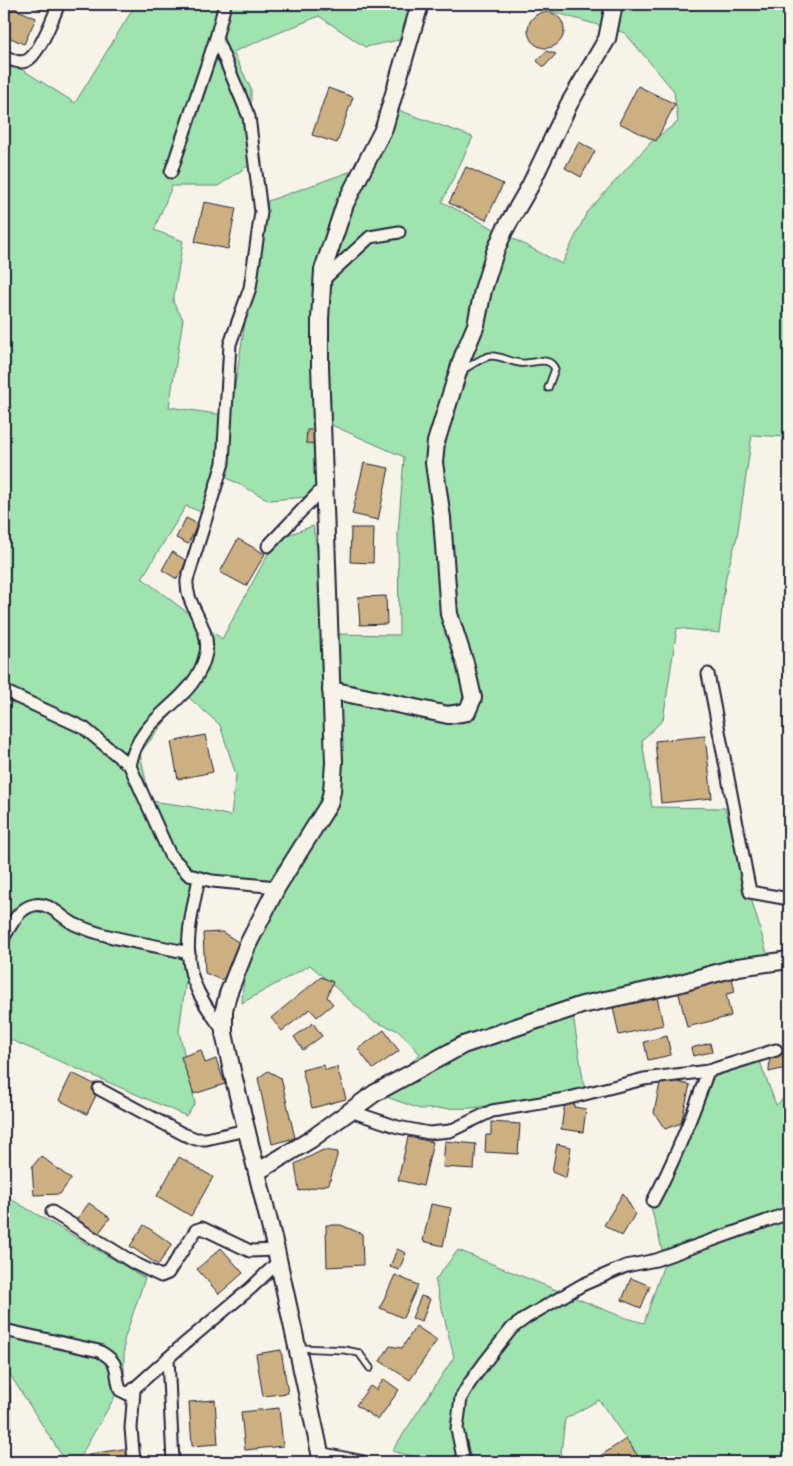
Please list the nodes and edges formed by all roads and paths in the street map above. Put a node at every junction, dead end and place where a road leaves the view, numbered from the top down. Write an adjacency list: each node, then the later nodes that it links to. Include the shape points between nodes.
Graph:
1 (59, 4): 6 (street, via 34,54 26,61 16,62)
2 (225, 4): 5 (street)
3 (420, 4): 9 (street, via 384,128 345,204 328,250)
4 (614, 4): 10 (street, via 607,39 568,104 530,186 504,231 483,290 476,325)
5 (216, 38): 7 (street); 17 (street, via 250,117 261,212 250,288 230,344 222,469 188,580 188,592 204,630 206,651 189,688 140,736)
6 (4, 56)
7 (171, 172)
8 (399, 232): 9 (street, via 370,237)
9 (322, 281): 12 (street, via 320,347)
10 (458, 372): 11 (lane, via 493,356 520,364 544,361 555,369); 15 (street, via 436,442 434,463 442,518 449,614 471,682 472,703 466,712 448,715)
11 (548, 388)
12 (324, 487): 13 (street); 15 (street)
13 (268, 546)
14 (708, 674): 20 (street, via 750,892)
15 (331, 690): 19 (street, via 332,791 322,817)
16 (4, 691): 17 (street, via 84,728)
17 (130, 766): 18 (street, via 170,855 188,874)
18 (199, 879): 19 (street); 22 (street)
19 (277, 887): 24 (street, via 247,946 228,994)
20 (789, 899)
21 (4, 938): 22 (street, via 24,908 35,905 47,907 74,923 99,932)
22 (189, 953): 24 (street, via 193,980 200,997)
23 (789, 960): 28 (street, via 738,967 582,1005 494,1034 463,1045 375,1093)
24 (224, 1033): 29 (street)
25 (776, 1050): 26 (street)
26 (708, 1071): 28 (street, via 636,1080 572,1098 492,1111 450,1131 429,1133 398,1127); 31 (street, via 674,1162)
27 (99, 1089): 29 (street, via 196,1139)
28 (350, 1111): 30 (street, via 310,1140)
29 (246, 1130): 30 (street)
30 (256, 1172): 34 (street)
31 (653, 1201)
32 (52, 1212): 34 (street, via 161,1276 168,1273 196,1230 202,1228 250,1251)
33 (789, 1213): 44 (street, via 656,1260 626,1266 582,1285 520,1323 485,1362 461,1398 457,1429)
34 (277, 1256): 36 (street); 37 (street, via 251,1288)
35 (4, 1330): 39 (street, via 99,1352 111,1358 117,1367 120,1390 128,1394)
36 (296, 1348): 38 (lane, via 359,1353); 40 (street)
37 (168, 1358): 39 (street); 42 (street)
38 (370, 1368)
39 (134, 1391): 41 (street)
40 (321, 1458): 43 (street)
41 (134, 1462)
42 (174, 1462)
43 (364, 1462)
44 (464, 1462)

